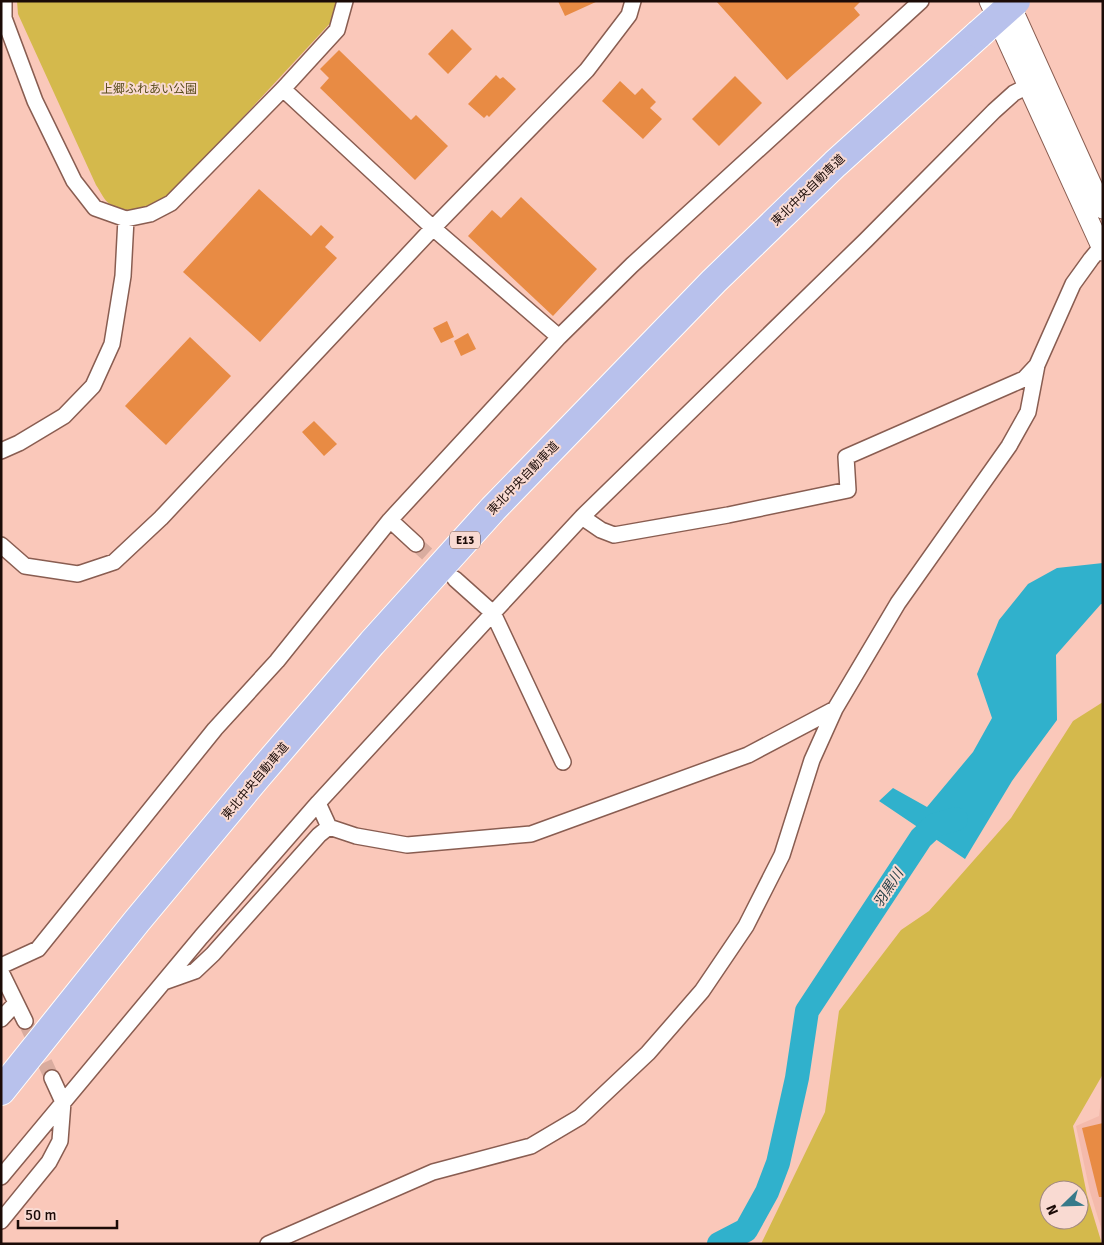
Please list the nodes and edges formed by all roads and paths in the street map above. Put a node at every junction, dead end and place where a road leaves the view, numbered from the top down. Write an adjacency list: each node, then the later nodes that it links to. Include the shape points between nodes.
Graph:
1 (4, 1): 12 (street, via 4,18 35,101 74,181 95,208)
2 (345, 1): 10 (street, via 337,30)
3 (633, 1): 13 (street, via 629,15 588,70)
4 (921, 1): 15 (street, via 632,265)
5 (997, 1): 8 (highway, 東北中央自動車道 / E13)
6 (1009, 1): 11 (street)
7 (1016, 1): 8 (highway, 東北中央自動車道 / E13, bridge)
8 (981, 19): 9 (street); 34 (highway, 東北中央自動車道 / E13, via 826,155 714,263 473,513 343,654 134,903); 36 (highway, 東北中央自動車道 / E13, via 714,281 493,509 372,643 263,771)
9 (1028, 86): 14 (street); 18 (street, via 1014,93 994,111)
10 (283, 89): 12 (street, via 171,203 150,214); 13 (street)
11 (1103, 209)
12 (126, 219): 17 (street, via 123,276 112,344 93,386 64,416)
13 (433, 228): 15 (street); 21 (street, via 161,518 114,562 78,574 25,566)
14 (1102, 249): 16 (street, via 1090,259 1073,284)
15 (560, 338): 19 (street)
16 (1037, 365): 18 (street, via 1024,379 846,457 848,490 614,535); 24 (street, via 1028,412 1009,446 898,603)
17 (1, 451)
18 (582, 517): 23 (street)
19 (390, 520): 20 (street); 28 (street, via 277,661 215,729 38,949)
20 (416, 544)
21 (1, 545)
22 (455, 578): 23 (street)
23 (493, 613): 25 (street); 26 (street)
24 (834, 709): 27 (street, via 748,755 531,834 407,845 356,836); 40 (street, via 812,760 782,855 746,926 702,991 648,1053 580,1117 531,1146 433,1172)
25 (563, 762)
26 (318, 803): 27 (street); 30 (street)
27 (329, 827): 30 (street, via 195,971)
28 (1, 966)
29 (1, 972): 31 (street)
30 (164, 982): 37 (street)
31 (16, 1003): 32 (street); 33 (street)
32 (1, 1019)
33 (25, 1021)
34 (1, 1069)
35 (52, 1078): 37 (street)
36 (1, 1091)
37 (63, 1102): 38 (street); 39 (street, via 60,1141 48,1162)
38 (1, 1177)
39 (1, 1221)
40 (268, 1244)

